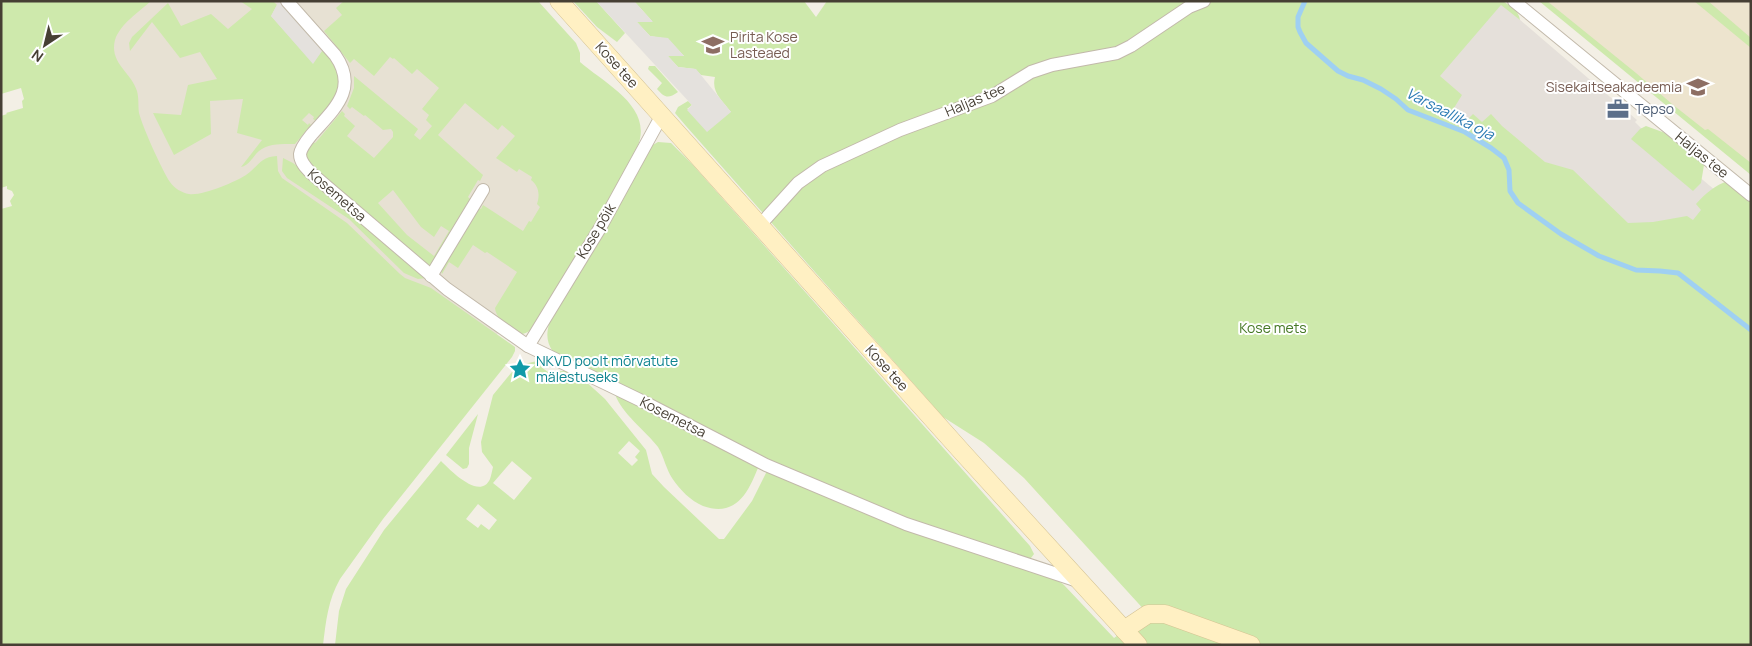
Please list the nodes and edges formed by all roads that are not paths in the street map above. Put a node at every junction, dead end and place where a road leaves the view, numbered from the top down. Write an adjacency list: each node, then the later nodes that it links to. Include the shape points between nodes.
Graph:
1 (287, 1): 9 (street, Kosemetsa, via 335,55 345,78 337,106 302,148 302,162)
2 (559, 1): 5 (main road, Kose tee)
3 (1204, 1): 8 (street, Haljas tee, via 1189,7 1117,53 1032,72 992,96 900,130 822,166 798,183)
4 (1514, 1): 7 (street, Haljas tee)
5 (662, 115): 8 (main road, Kose tee); 10 (street, Kose põik, via 600,228)
6 (483, 190): 9 (street)
7 (1751, 195)
8 (760, 225): 11 (main road, Kose tee)
9 (431, 276): 10 (street, Kosemetsa)
10 (528, 346): 11 (street, Kosemetsa, via 774,469 906,524)
11 (1081, 582): 12 (main road, Kose tee)
12 (1124, 630): 13 (main road, Kose tee); 14 (main road, via 1148,614 1165,614)
13 (1138, 645)
14 (1252, 645)

